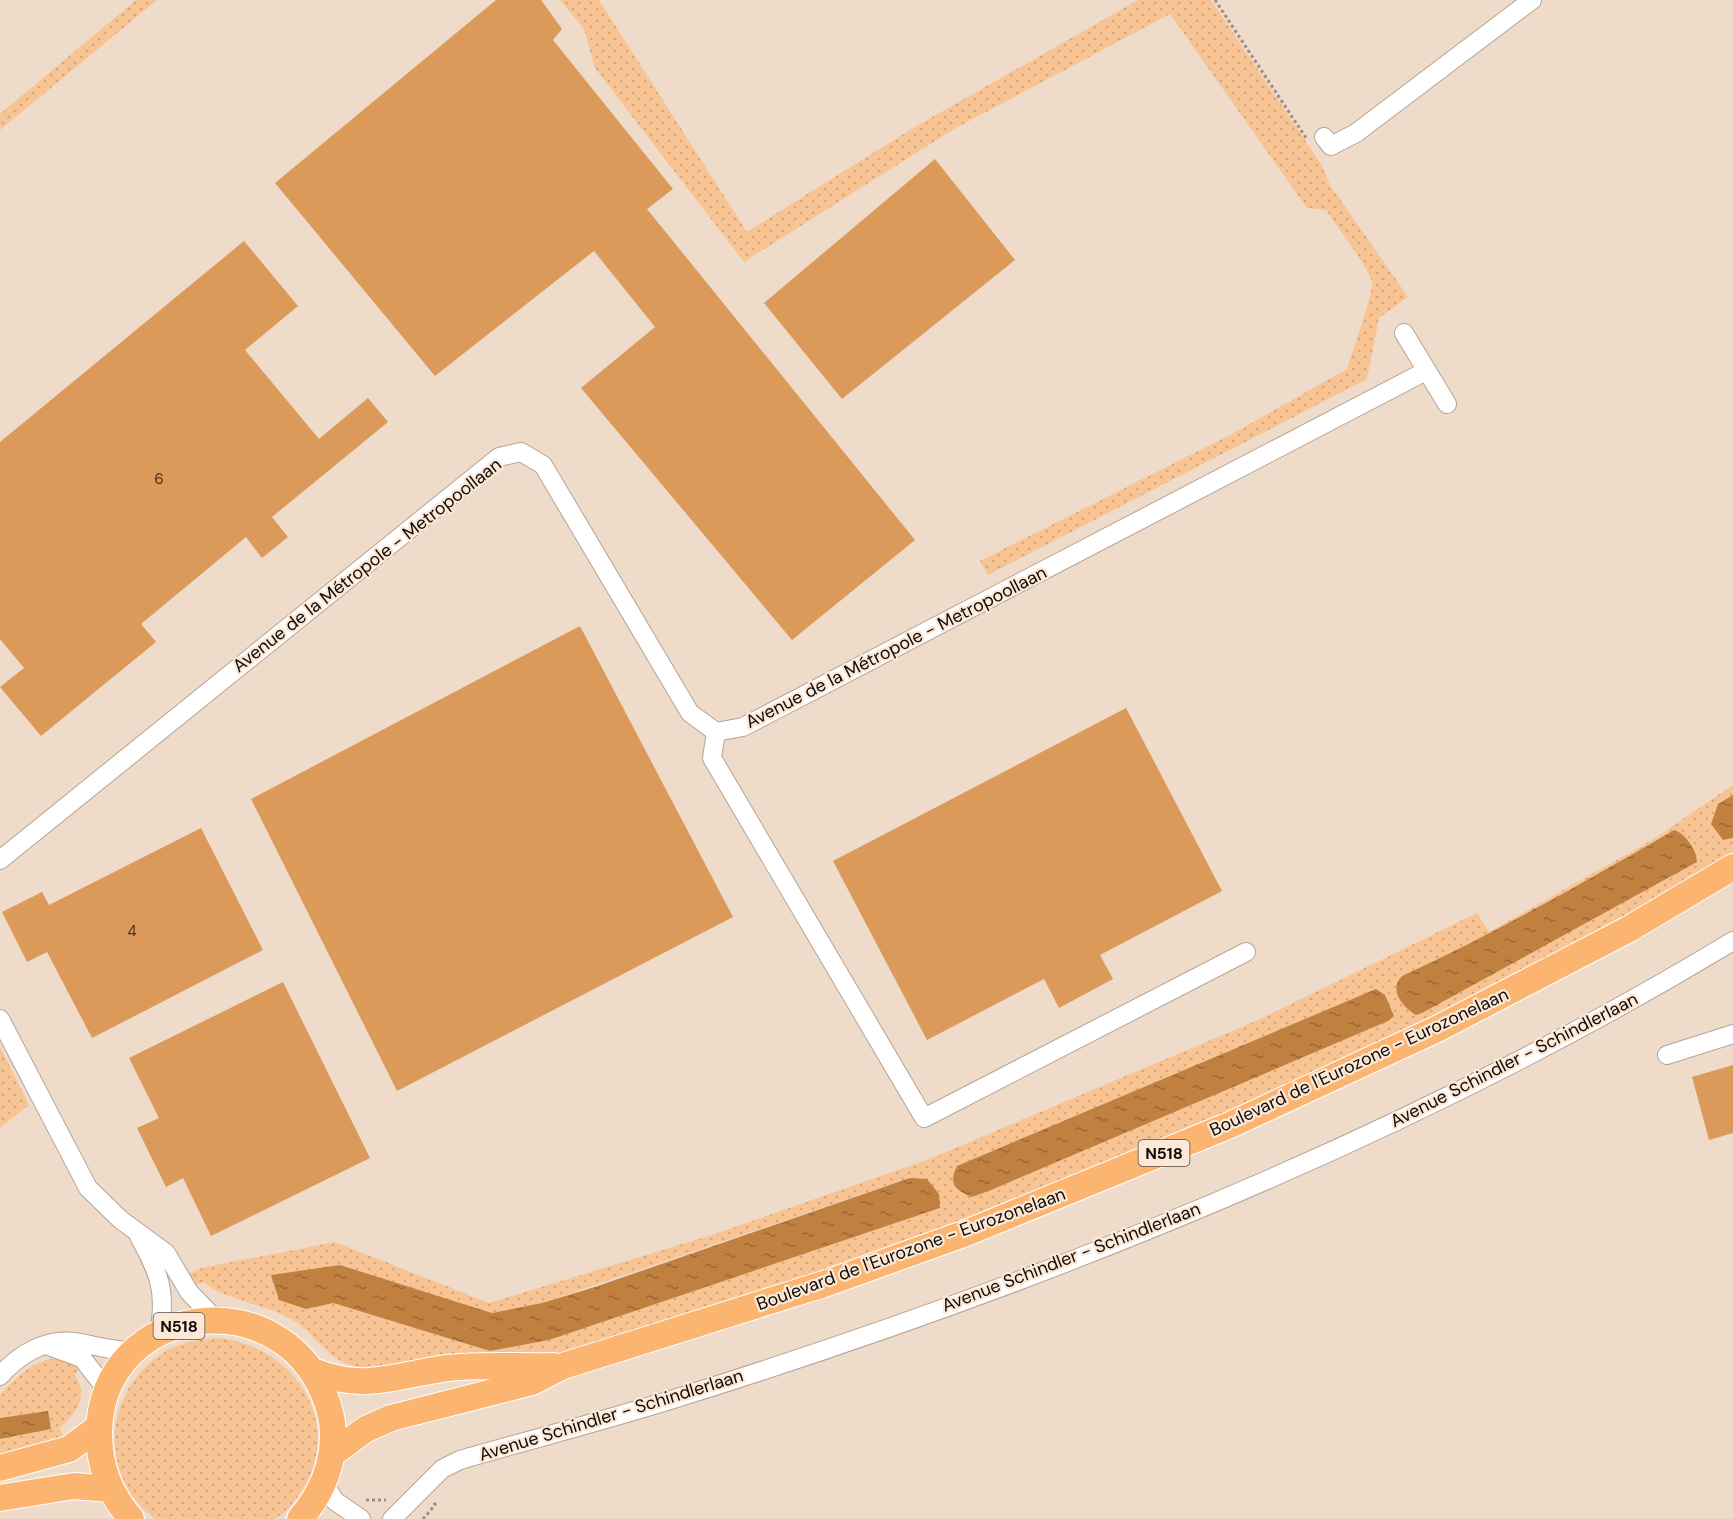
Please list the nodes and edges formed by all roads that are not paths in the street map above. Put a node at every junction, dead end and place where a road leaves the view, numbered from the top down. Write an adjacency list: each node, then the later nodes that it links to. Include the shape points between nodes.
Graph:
1 (1532, 0): 2 (street, via 1356,134)
2 (1328, 141)
3 (1404, 333): 4 (street)
4 (1426, 371): 5 (street); 6 (street, Avenue de la Métropole - Metropoollaan, via 743,727)
5 (1447, 404)
6 (716, 732): 7 (street, Avenue de la Métropole - Metropoollaan, via 690,713 543,465 521,452 499,457); 10 (street, via 712,758 924,1118)
7 (0, 860)
8 (1733, 867): 19 (highway, Boulevard de l'Eurozone - Eurozonelaan / N518, via 1629,928 1437,1029 1230,1125 966,1233 824,1284)
9 (1733, 941): 32 (street, Avenue Schindler - Schindlerlaan, via 1634,1001 1540,1049 1239,1191 961,1302 678,1397 460,1460 442,1469)
10 (1246, 952)
11 (0, 1019): 14 (street, via 88,1188)
12 (1733, 1034): 13 (street)
13 (1667, 1055)
14 (138, 1234): 15 (street, via 166,1253 189,1292); 16 (street, via 162,1283)
15 (215, 1319): 16 (highway, N518, via 186,1323); 20 (highway, N518, via 248,1324 277,1337)
16 (159, 1334): 18 (highway, N518)
17 (48, 1345): 18 (street, via 63,1341 115,1352); 21 (street, via 30,1350); 22 (street, via 82,1358)
18 (135, 1351): 22 (highway, N518)
19 (563, 1366): 20 (highway, Boulevard de l'Eurozone - Eurozonelaan / N518, via 449,1368 355,1383); 24 (highway, Boulevard de l'Eurozone - Eurozonelaan / N518, via 532,1382 391,1418 366,1429)
20 (313, 1371): 24 (highway, N518, via 332,1418)
21 (0, 1376)
22 (107, 1390): 23 (highway, N518)
23 (99, 1427): 25 (highway, via 69,1449); 27 (highway, N518, via 100,1461)
24 (332, 1454): 26 (highway, N518)
25 (0, 1467)
26 (324, 1484): 30 (highway, N518); 31 (street, via 335,1501)
27 (110, 1489): 28 (highway, via 74,1486); 29 (highway, N518)
28 (0, 1498)
29 (131, 1519)
30 (300, 1519)
31 (361, 1519)
32 (392, 1519)

